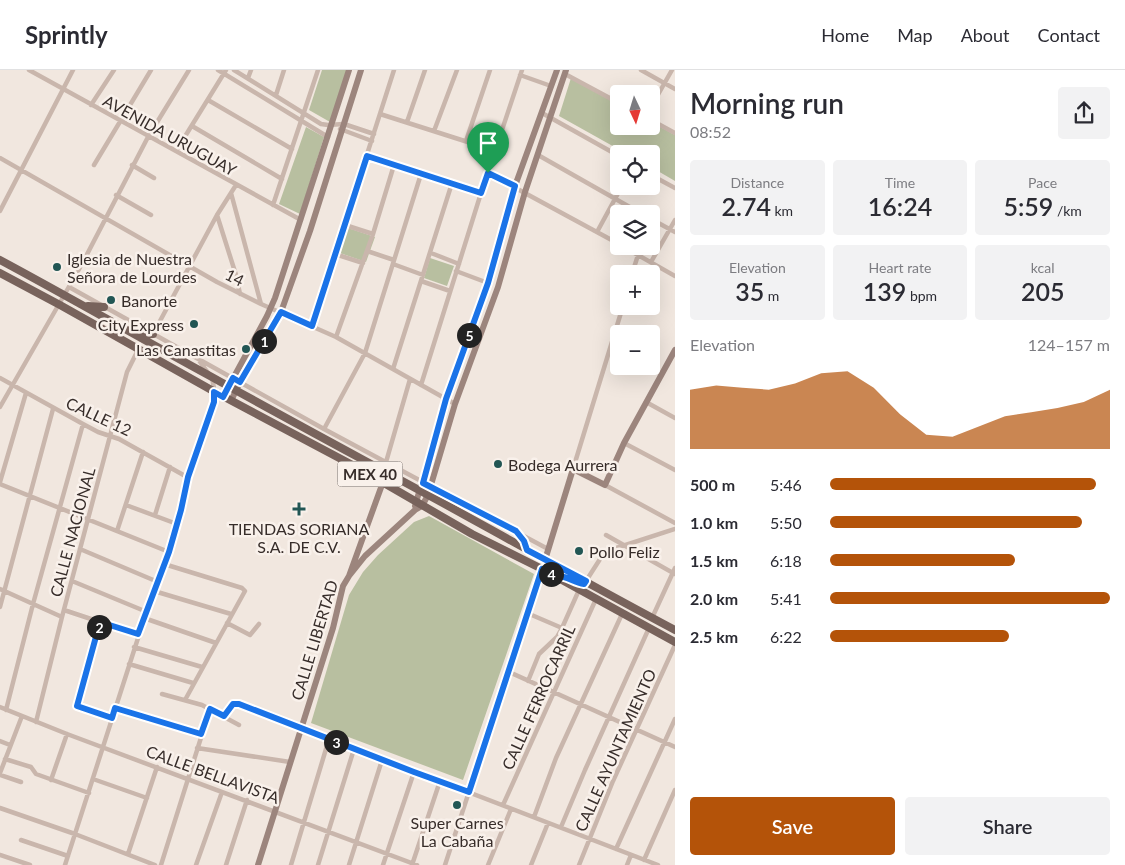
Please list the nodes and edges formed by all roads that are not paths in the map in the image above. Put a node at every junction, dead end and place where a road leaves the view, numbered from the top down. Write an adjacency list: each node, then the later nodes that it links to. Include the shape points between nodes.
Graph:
1 (28, 70): 26 (street, AVENIDA URUGUAY)
2 (73, 70): 26 (street)
3 (114, 70): 32 (street)
4 (151, 70): 38 (street)
5 (188, 70): 47 (street)
6 (218, 70): 20 (street)
7 (234, 70): 23 (street)
8 (251, 70): 23 (street)
9 (284, 70): 29 (street)
10 (318, 70): 33 (street)
11 (350, 70): 40 (street)
12 (361, 70): 43 (street)
13 (394, 70): 35 (street)
14 (425, 70): 39 (street)
15 (457, 70): 44 (street)
16 (490, 70): 50 (street)
17 (556, 70): 25 (street)
18 (641, 70): 24 (street)
19 (672, 70): 24 (street)
20 (225, 72): 31 (street); 37 (street)
21 (521, 72): 25 (street); 53 (street)
22 (566, 72): 30 (street); 36 (street)
23 (248, 78): 29 (street)
24 (665, 83): 27 (street); 28 (street)
25 (551, 86): 34 (street)
26 (62, 89): 32 (street, AVENIDA URUGUAY); 61 (street)
27 (675, 89)
28 (660, 92)
29 (276, 95): 33 (street)
30 (610, 97)
31 (208, 100): 42 (street); 51 (street)
32 (91, 105): 38 (street, AVENIDA URUGUAY)
33 (304, 113): 37 (street); 40 (street, via 321,124)
34 (542, 113): 36 (street); 69 (street)
35 (380, 114): 39 (street); 46 (street)
36 (551, 118): 54 (street); 55 (street)
37 (302, 120): 48 (street); 51 (street)
38 (120, 121): 47 (street, AVENIDA URUGUAY); 60 (street)
39 (407, 122): 44 (street)
40 (333, 125): 43 (street); 48 (street)
41 (660, 125): 45 (street)
42 (192, 126): 52 (street); 65 (street)
43 (343, 127): 46 (street); 49 (street); 87 (street)
44 (434, 131): 50 (street)
45 (675, 133)
46 (374, 134): 49 (street)
47 (148, 137): 52 (street, AVENIDA URUGUAY); 58 (street)
48 (328, 137): 84 (street)
49 (372, 141): 56 (street)
50 (466, 141): 53 (street)
51 (292, 149): 65 (street)
52 (176, 151): 68 (street, AVENIDA URUGUAY)
53 (496, 151): 62 (street)
54 (610, 151)
55 (538, 155): 71 (street); 76 (street)
56 (367, 156): 59 (street); 86 (street)
57 (0, 158): 61 (street, 14)
58 (132, 165): 64 (street); 74 (street)
59 (394, 165): 63 (street); 90 (street)
60 (94, 166)
61 (21, 170): 79 (street); 82 (street, 14)
62 (488, 173): 69 (street); 73 (street)
63 (422, 174): 67 (street); 97 (street)
64 (154, 178)
65 (282, 179): 77 (street)
66 (660, 179): 70 (street)
67 (452, 184): 73 (street); 93 (street)
68 (236, 185): 72 (street); 77 (street, AVENIDA URUGUAY)
69 (515, 186): 71 (street); 108 (street)
70 (675, 188)
71 (525, 192): 89 (street); 143 (street, via 495,294)
72 (231, 193): 81 (street); 113 (street)
73 (481, 193): 100 (street)
74 (116, 195): 80 (street); 82 (street)
75 (617, 195): 76 (street)
76 (615, 199): 78 (street); 89 (street)
77 (273, 205): 84 (street, AVENIDA URUGUAY)
78 (626, 205)
79 (0, 211)
80 (151, 215)
81 (217, 215): 102 (street); 111 (street)
82 (105, 219): 102 (street, 14); 109 (street)
83 (675, 220): 88 (street)
84 (300, 223): 87 (street); 117 (street)
85 (660, 224): 88 (street)
86 (345, 225): 90 (street); 94 (street)
87 (310, 230): 118 (street)
88 (673, 231): 98 (street)
89 (596, 232): 91 (street)
90 (372, 234): 92 (street)
91 (610, 239)
92 (367, 251): 97 (street); 99 (street)
93 (431, 253): 100 (street); 105 (street)
94 (335, 254): 99 (street); 120 (street)
95 (638, 255): 98 (street); 101 (street)
96 (0, 260): 112 (main road, MEX 40)
97 (394, 262): 105 (street); 126 (street)
98 (651, 262): 106 (street)
99 (363, 263): 123 (street)
100 (459, 264): 103 (street)
101 (635, 265)
102 (189, 267): 111 (street, 14); 121 (street)
103 (456, 271): 108 (street); 110 (street)
104 (0, 273): 114 (main road, MEX 40)
105 (423, 275): 107 (street)
106 (675, 276)
107 (421, 281): 110 (street); 128 (street)
108 (488, 283): 140 (street)
109 (69, 287): 112 (street); 116 (street)
110 (450, 291): 135 (street)
111 (240, 294): 113 (street, 14)
112 (65, 295): 114 (street); 115 (main road, MEX 40)
113 (261, 304): 117 (street, 14)
114 (60, 305): 124 (main road, MEX 40); 134 (street)
115 (85, 306): 116 (main road); 122 (main road, MEX 40)
116 (104, 307): 121 (street)
117 (271, 308): 118 (street, 14); 131 (street)
118 (281, 312): 120 (street, 14); 133 (street)
119 (619, 315): 154 (street)
120 (312, 326): 123 (street, 14)
121 (153, 334): 122 (main road); 127 (street)
122 (136, 335): 130 (main road, MEX 40)
123 (336, 338): 126 (street, 14)
124 (138, 350): 138 (main road, MEX 40); 149 (street, CALLE NACIONAL, via 127,372)
125 (675, 350): 142 (street)
126 (365, 353): 128 (street, 14); 148 (street)
127 (198, 359): 130 (street); 131 (street)
128 (393, 369): 132 (street, 14)
129 (0, 378): 134 (street, CALLE 12)
130 (212, 378): 136 (main road, MEX 40); 138 (street)
131 (233, 378): 133 (street); 136 (street)
132 (410, 379): 135 (street, 14); 152 (street)
133 (240, 382): 136 (street); 148 (street)
134 (14, 385): 137 (street, CALLE 12); 144 (street)
135 (421, 386): 140 (street, 14)
136 (232, 388): 139 (street); 141 (street); 160 (main road, MEX 40)
137 (26, 392): 145 (street, CALLE 12); 158 (street)
138 (214, 392): 139 (main road, MEX 40); 156 (street, via 214,402)
139 (223, 397): 141 (main road, MEX 40)
140 (446, 399): 143 (street, 14); 160 (street)
141 (231, 401): 157 (main road, MEX 40)
142 (646, 402): 146 (street); 150 (street)
143 (455, 404): 161 (street)
144 (0, 407)
145 (53, 408): 147 (street, CALLE 12); 162 (street)
146 (675, 418)
147 (83, 424): 149 (street, CALLE 12); 165 (street)
148 (324, 429): 152 (street)
149 (111, 436): 151 (street, CALLE 12); 167 (street, CALLE NACIONAL)
150 (624, 443): 155 (street); 159 (street)
151 (143, 452): 153 (street, CALLE 12); 163 (street)
152 (386, 462): 160 (street)
153 (170, 467): 156 (street, CALLE 12); 166 (street)
154 (573, 469): 159 (street); 176 (street)
155 (675, 470)
156 (188, 477): 169 (street)
157 (383, 482): 164 (main road, MEX 40); 183 (street, CALLE LIBERTAD)
158 (0, 483): 162 (street)
159 (605, 485): 168 (street)
160 (422, 487): 161 (main road, MEX 40); 164 (street)
161 (430, 491): 164 (street); 172 (street); 177 (main road)
162 (29, 496): 165 (street); 188 (street)
163 (126, 505): 166 (street); 171 (street)
164 (418, 506): 181 (main road); 183 (street, via 365,556)
165 (59, 507): 167 (street); 192 (street)
166 (155, 515): 169 (street)
167 (88, 519): 171 (street); 175 (street, CALLE NACIONAL)
168 (675, 523)
169 (177, 524): 178 (street)
170 (675, 529): 174 (street)
171 (118, 531): 178 (street)
172 (516, 531): 176 (street); 177 (main road)
173 (606, 535): 174 (street)
174 (624, 545): 182 (street); 186 (street, via 604,553)
175 (80, 549): 185 (street, CALLE NACIONAL); 187 (street)
176 (548, 549): 179 (street)
177 (527, 550): 179 (main road)
178 (169, 552): 180 (street)
179 (545, 560): 186 (main road)
180 (164, 564): 187 (street); 197 (street, via 244,590)
181 (542, 569): 184 (main road); 196 (street)
182 (674, 572): 201 (street)
183 (349, 576): 232 (street, CALLE LIBERTAD, via 343,586)
184 (554, 576): 186 (main road, via 580,584); 189 (main road)
185 (72, 581): 194 (street, CALLE NACIONAL); 195 (street)
186 (586, 581): 201 (main road)
187 (158, 582): 190 (street)
188 (2, 590): 192 (street); 193 (street)
189 (579, 590): 191 (main road); 205 (street, CALLE FERROCARRIL)
190 (154, 591): 195 (street); 197 (street)
191 (596, 599): 198 (main road); 217 (street, CALLE FERROCARRIL)
192 (33, 604): 199 (street); 224 (street)
193 (0, 607)
194 (64, 610): 199 (street, CALLE NACIONAL); 202 (street)
195 (147, 612): 200 (street)
196 (527, 613): 205 (street); 214 (street)
197 (231, 614): 203 (street)
198 (622, 614): 206 (main road); 220 (street)
199 (62, 617): 230 (street, CALLE NACIONAL)
200 (144, 618): 208 (street); 209 (street)
201 (652, 618): 207 (main road)
202 (100, 622): 208 (street); 228 (street, via 77,706)
203 (227, 623): 204 (street, via 250,635); 209 (street)
204 (259, 624)
205 (562, 628): 215 (street, CALLE FERROCARRIL, via 539,654)
206 (649, 628): 210 (main road); 227 (street)
207 (675, 630)
208 (138, 634): 211 (street)
209 (216, 643): 213 (street)
210 (675, 644): 233 (street, CALLE AYUNTAMIENTO)
211 (134, 647): 212 (street); 213 (street)
212 (129, 664): 216 (street); 222 (street)
213 (202, 667): 216 (street)
214 (507, 671): 215 (street); 257 (street)
215 (528, 681): 217 (street)
216 (193, 683): 219 (street)
217 (554, 692): 220 (street); 261 (street, CALLE FERROCARRIL)
218 (162, 694): 219 (street)
219 (185, 700): 223 (street)
220 (581, 704): 227 (street); 265 (street)
221 (0, 707): 224 (street, CALLE BELLAVISTA)
222 (115, 708): 228 (street); 235 (street)
223 (210, 709): 226 (street); 235 (street)
224 (6, 710): 225 (street, CALLE BELLAVISTA)
225 (22, 716): 230 (street, CALLE BELLAVISTA); 239 (street)
226 (224, 716): 231 (street); 232 (street, via 237,703)
227 (609, 717): 233 (street); 268 (street)
228 (112, 718): 240 (street)
229 (675, 719): 238 (street)
230 (36, 722): 234 (street, CALLE BELLAVISTA)
231 (239, 724)
232 (301, 727): 236 (street); 246 (street, CALLE LIBERTAD)
233 (637, 730): 238 (street); 271 (street, CALLE AYUNTAMIENTO)
234 (67, 734): 240 (street, CALLE BELLAVISTA); 252 (street)
235 (201, 734): 242 (street)
236 (328, 739): 243 (street); 266 (street)
237 (0, 741): 239 (street)
238 (664, 743): 241 (street); 274 (street)
239 (10, 744): 244 (street)
240 (103, 747): 247 (street, CALLE BELLAVISTA); 250 (street)
241 (675, 747)
242 (197, 748): 246 (street); 251 (street)
243 (354, 749): 245 (street); 269 (street)
244 (5, 759): 249 (street); 252 (street, via 31,767 36,774)
245 (382, 760): 248 (street); 273 (street)
246 (290, 762): 264 (street, CALLE LIBERTAD)
247 (158, 767): 251 (street, CALLE BELLAVISTA); 259 (street)
248 (414, 772): 253 (street); 276 (street)
249 (0, 774): 254 (street)
250 (93, 779): 258 (street); 259 (street)
251 (188, 779): 256 (street, CALLE BELLAVISTA); 285 (street)
252 (51, 780): 258 (street)
253 (440, 781): 257 (street); 281 (street)
254 (21, 782)
255 (675, 790): 280 (street)
256 (222, 792): 260 (street, CALLE BELLAVISTA); 286 (street)
257 (469, 792): 261 (street); 293 (street)
258 (89, 793): 270 (street)
259 (147, 798): 275 (street)
260 (246, 800): 264 (street, CALLE BELLAVISTA); 287 (street)
261 (503, 805): 263 (street)
262 (0, 808): 270 (street)
263 (511, 809): 265 (street); 294 (street)
264 (275, 811): 266 (street, CALLE BELLAVISTA); 288 (street, CALLE LIBERTAD)
265 (534, 817): 267 (street)
266 (304, 822): 269 (street, CALLE BELLAVISTA); 289 (street)
267 (548, 823): 268 (street); 295 (street)
268 (561, 827): 271 (street)
269 (328, 831): 273 (street, CALLE BELLAVISTA); 290 (street)
270 (75, 834): 275 (street); 279 (street)
271 (590, 838): 274 (street); 296 (street, CALLE AYUNTAMIENTO)
272 (21, 840): 279 (street)
273 (356, 841): 276 (street, CALLE BELLAVISTA); 291 (street)
274 (616, 849): 278 (street)
275 (128, 854): 284 (street)
276 (387, 854): 281 (street, CALLE BELLAVISTA); 292 (street)
277 (0, 855): 282 (street)
278 (631, 855): 280 (street); 297 (street)
279 (68, 856): 283 (street)
280 (644, 860): 298 (street)
281 (414, 864)
282 (30, 865)
283 (65, 865)
284 (155, 865)
285 (161, 865)
286 (196, 865)
287 (226, 865)
288 (258, 865)
289 (291, 865)
290 (318, 865)
291 (349, 865)
292 (383, 865)
293 (445, 865)
294 (488, 865)
295 (531, 865)
296 (579, 865)
297 (627, 865)
298 (658, 865)

